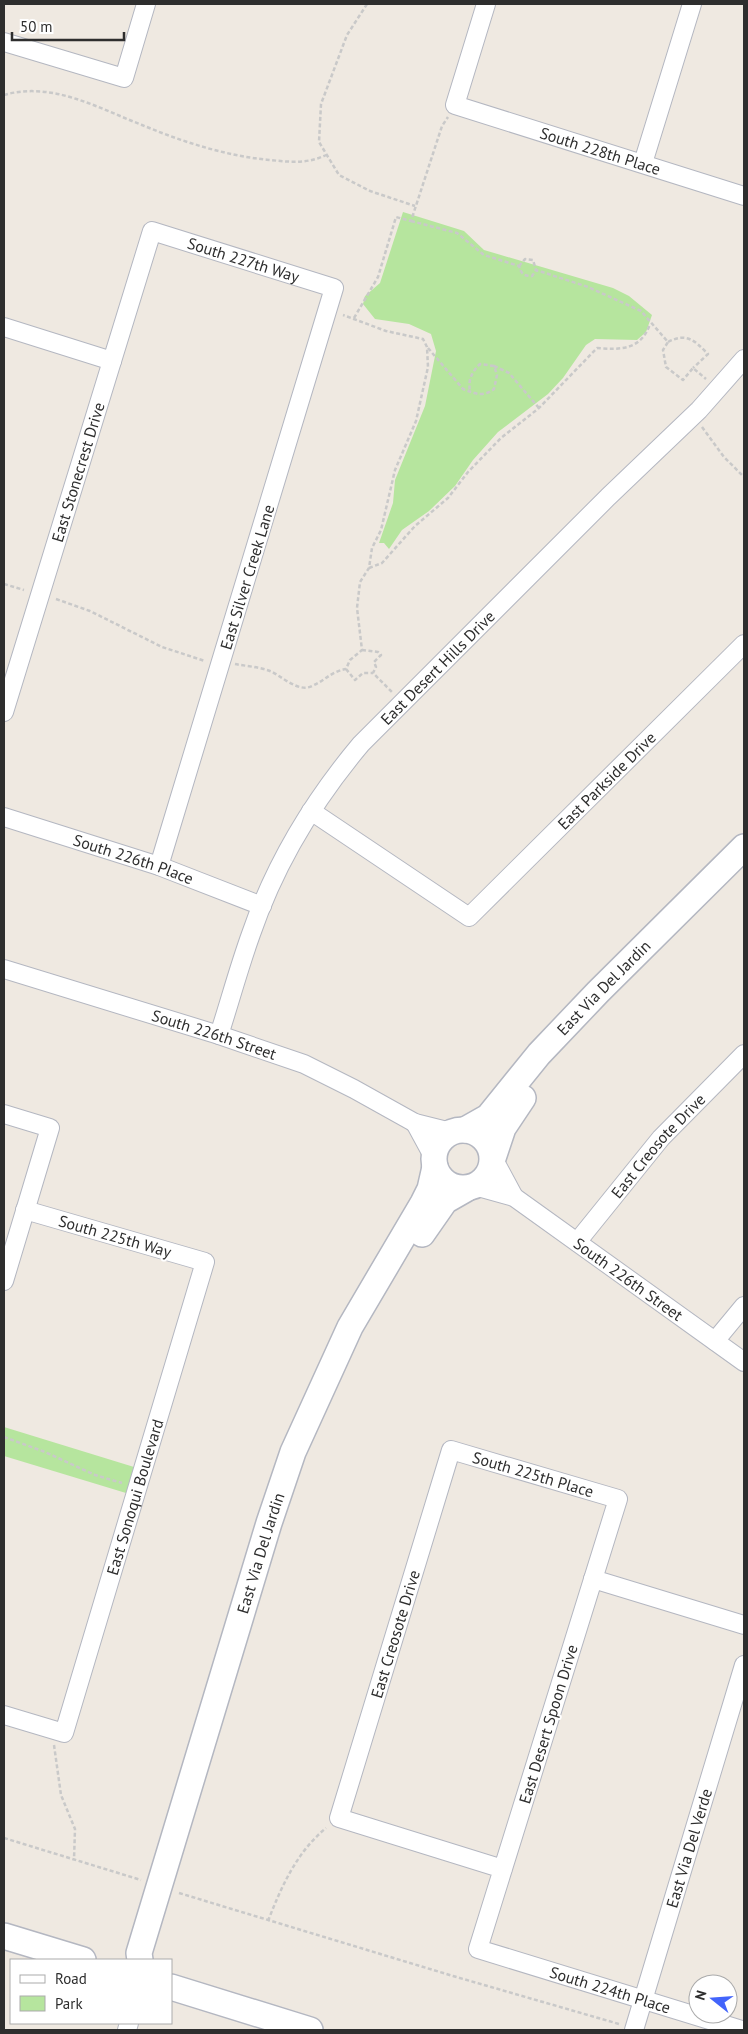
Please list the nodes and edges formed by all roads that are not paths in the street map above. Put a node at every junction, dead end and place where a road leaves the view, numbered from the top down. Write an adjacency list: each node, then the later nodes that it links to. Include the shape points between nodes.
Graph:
1 (146, 4): 4 (street, via 124,78)
2 (486, 4): 5 (street, South 228th Place, via 455,105)
3 (692, 4): 5 (street)
4 (4, 42)
5 (643, 163): 6 (street, South 228th Place)
6 (744, 196)
7 (152, 231): 8 (street, South 227th Way); 11 (street, East Stonecrest Drive)
8 (334, 288): 17 (street, East Silver Creek Lane)
9 (4, 327): 11 (street)
10 (744, 359): 14 (street, East Desert Hills Drive, via 692,416 361,744 331,780)
11 (112, 361): 13 (street, East Stonecrest Drive)
12 (744, 644): 14 (street, East Parkside Drive, via 469,917)
13 (4, 712)
14 (311, 812): 19 (street, East Desert Hills Drive, via 281,864)
15 (4, 817): 17 (street, South 226th Place)
16 (744, 847): 25 (street, East Via Del Jardin, via 598,992 540,1054 488,1117)
17 (159, 866): 19 (street, South 226th Place)
18 (744, 870): 26 (street, East Via Del Jardin, via 540,1077 509,1118)
19 (262, 906): 21 (street, East Desert Hills Drive)
20 (4, 969): 21 (street, South 226th Street)
21 (219, 1035): 24 (street, South 226th Street, via 304,1064)
22 (744, 1054): 31 (street, East Creosote Drive, via 661,1138)
23 (4, 1114): 30 (street, via 50,1128)
24 (415, 1123): 25 (street, South 226th Street); 27 (street)
25 (458, 1131): 26 (street, via 481,1135); 27 (street, via 439,1143)
26 (493, 1158): 28 (street, via 486,1177); 29 (street, South 226th Street)
27 (434, 1163): 28 (street, via 443,1181 450,1186); 44 (street, East Via Del Jardin, via 427,1196 350,1326 294,1452 269,1523)
28 (468, 1188): 29 (street, South 226th Street, via 482,1188); 44 (street, East Via Del Jardin, via 445,1201 425,1229 370,1325 317,1439 289,1512)
29 (514, 1197): 31 (street, South 226th Street)
30 (25, 1210): 32 (street, South 225th Way); 33 (street)
31 (576, 1242): 35 (street, South 226th Street)
32 (205, 1262): 42 (street, East Sonoqui Boulevard, via 138,1486 59,1731)
33 (4, 1281)
34 (744, 1306): 35 (street)
35 (715, 1341): 36 (street, South 226th Street)
36 (744, 1362)
37 (451, 1450): 38 (street, South 225th Place); 43 (street, East Creosote Drive, via 339,1818)
38 (618, 1499): 39 (street, East Desert Spoon Drive)
39 (593, 1579): 40 (street); 43 (street, East Desert Spoon Drive)
40 (744, 1625)
41 (744, 1665): 51 (street, East Via Del Verde)
42 (4, 1715)
43 (503, 1868): 46 (street, East Desert Spoon Drive)
44 (167, 1889): 48 (street, East Via Del Jardin, via 139,1953); 49 (street, East Via Del Jardin)
45 (4, 1936): 47 (street)
46 (478, 1949): 51 (street, South 224th Place)
47 (80, 1959)
48 (140, 1959)
49 (153, 1959)
50 (172, 1987): 53 (street)
51 (643, 2000): 52 (street, East Via Del Verde); 54 (street, South 224th Place)
52 (629, 2028)
53 (310, 2030)
54 (742, 2030)

